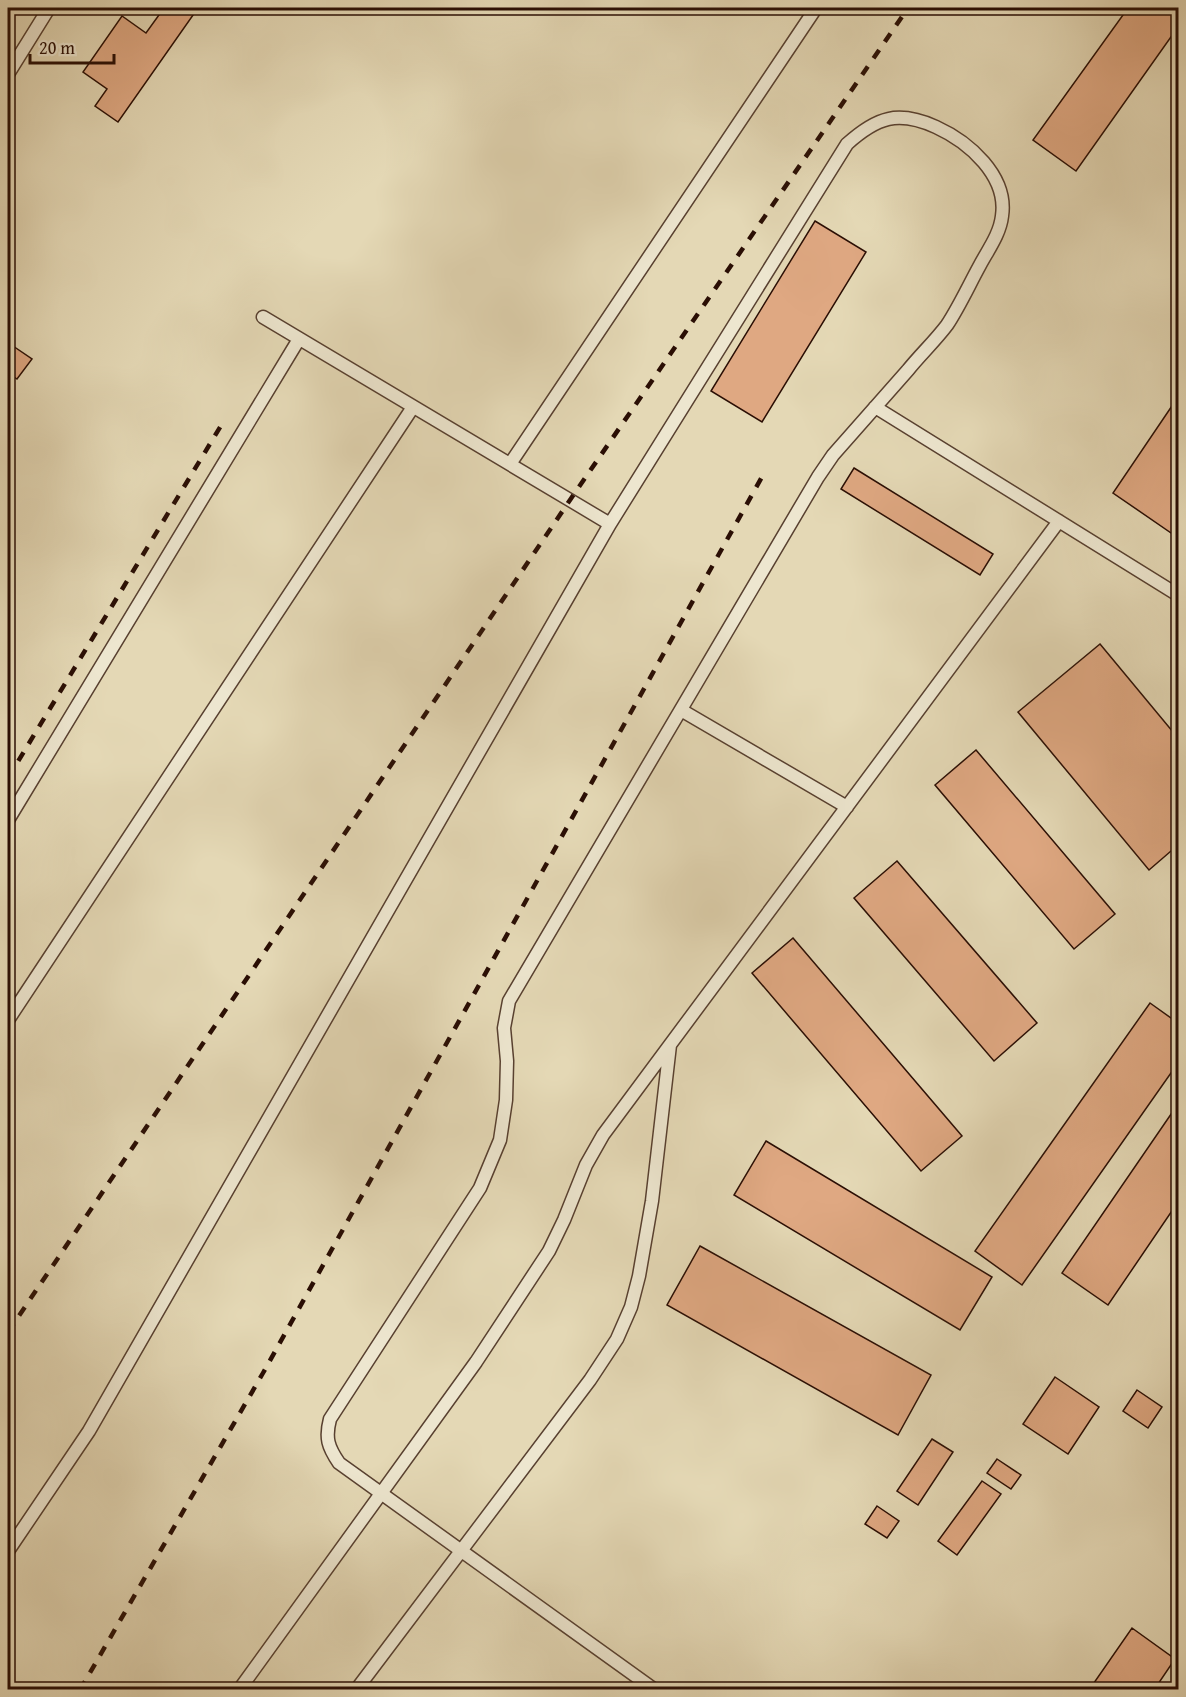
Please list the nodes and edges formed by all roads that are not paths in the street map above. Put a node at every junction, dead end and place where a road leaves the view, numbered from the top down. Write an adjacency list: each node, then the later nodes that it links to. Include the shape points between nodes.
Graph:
1 (49, 8): 3 (lane)
2 (816, 8): 8 (lane)
3 (8, 74)
4 (262, 317): 5 (lane)
5 (299, 339): 6 (lane); 14 (lane)
6 (413, 407): 8 (lane); 15 (lane)
7 (875, 407): 9 (lane); 10 (lane, via 947,325 998,233 1003,215 994,176 981,159 939,128 898,117 864,128 847,144); 12 (lane, via 818,477)
8 (510, 464): 10 (lane)
9 (1059, 521): 11 (lane); 13 (lane)
10 (610, 524): 19 (lane, via 157,1317 89,1431)
11 (1179, 596)
12 (681, 710): 13 (lane); 17 (lane, via 509,1001 504,1028 507,1100 500,1140 480,1188 330,1419 326,1435 329,1449 339,1463)
13 (846, 807): 16 (lane)
14 (8, 820)
15 (8, 1020)
16 (670, 1043): 17 (lane, via 603,1135 549,1251 476,1362); 18 (lane, via 652,1201 631,1307 617,1340 590,1380)
17 (381, 1493): 18 (lane); 20 (lane)
18 (461, 1550): 21 (lane); 22 (lane)
19 (8, 1551)
20 (240, 1689)
21 (356, 1689)
22 (655, 1689)

